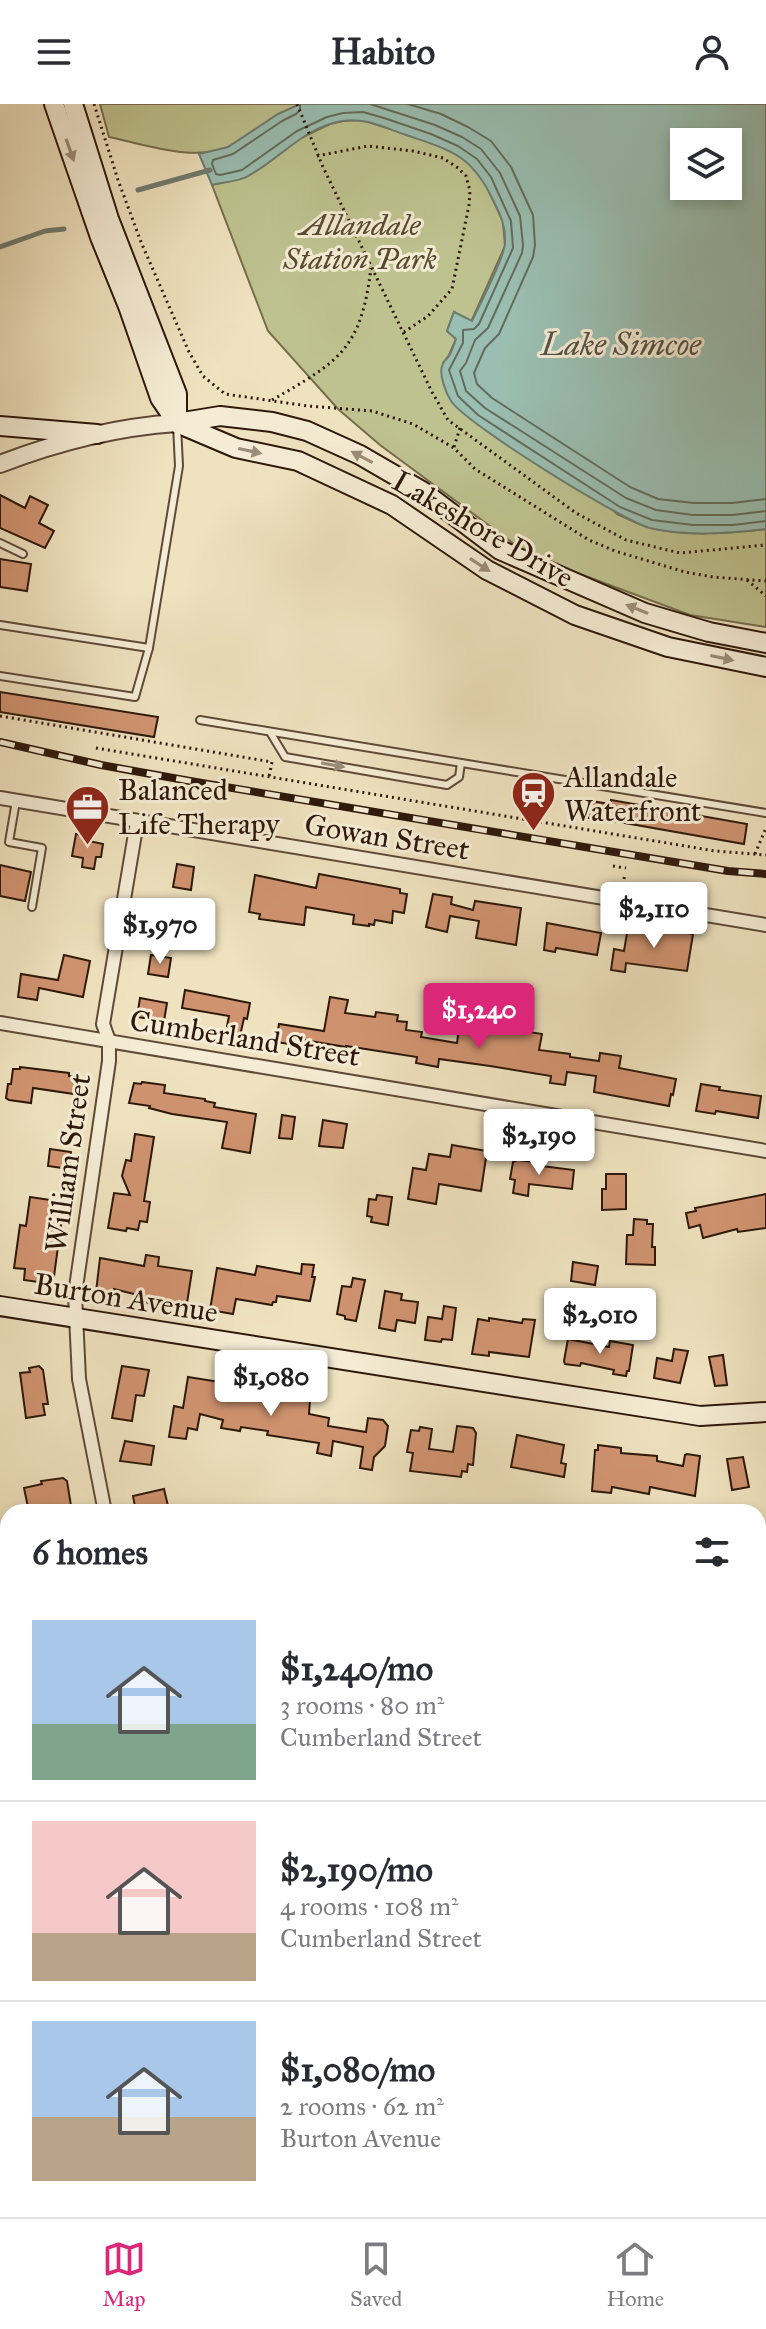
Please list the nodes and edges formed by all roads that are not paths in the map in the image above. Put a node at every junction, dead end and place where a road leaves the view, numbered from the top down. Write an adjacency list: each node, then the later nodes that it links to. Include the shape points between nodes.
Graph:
1 (54, 104): 3 (main road, one-way to 3)
2 (73, 104): 3 (main road)
3 (92, 191): 4 (main road)
4 (102, 222): 5 (main road, via 160,398); 5 (main road, via 177,394)
5 (177, 423): 7 (street); 12 (main road, Lakeshore Drive, one-way to 5, via 645,613 500,550 422,491 307,431 220,416); 13 (lane, via 179,466); 14 (main road, Lakeshore Drive, one-way to 14, via 236,448 298,461 392,505 487,570 575,615 668,647)
6 (0, 426): 7 (main road)
7 (97, 434): 8 (street)
8 (0, 464)
9 (0, 543): 10 (lane)
10 (23, 554)
11 (0, 625): 13 (lane)
12 (766, 643)
13 (149, 648): 15 (lane, via 135,697)
14 (766, 667)
15 (0, 676)
16 (200, 720): 17 (lane)
17 (270, 732): 18 (lane); 18 (lane, one-way to 18, via 285,757 447,785 459,777)
18 (461, 763): 21 (lane)
19 (0, 798): 20 (street, Gowan Street)
20 (16, 801): 22 (street, Gowan Street); 23 (lane, via 9,842 42,848)
21 (766, 813)
22 (137, 822): 24 (street, Gowan Street); 26 (street, William Street, via 103,1024)
23 (32, 907)
24 (766, 925)
25 (0, 1023): 26 (street, Cumberland Street)
26 (109, 1041): 27 (street, Cumberland Street); 29 (street, William Street)
27 (766, 1151)
28 (0, 1306): 29 (main road, Burton Avenue)
29 (75, 1318): 30 (main road, Burton Avenue, via 700,1416); 31 (street, William Street, via 82,1405)
30 (766, 1412)
31 (103, 1504)

